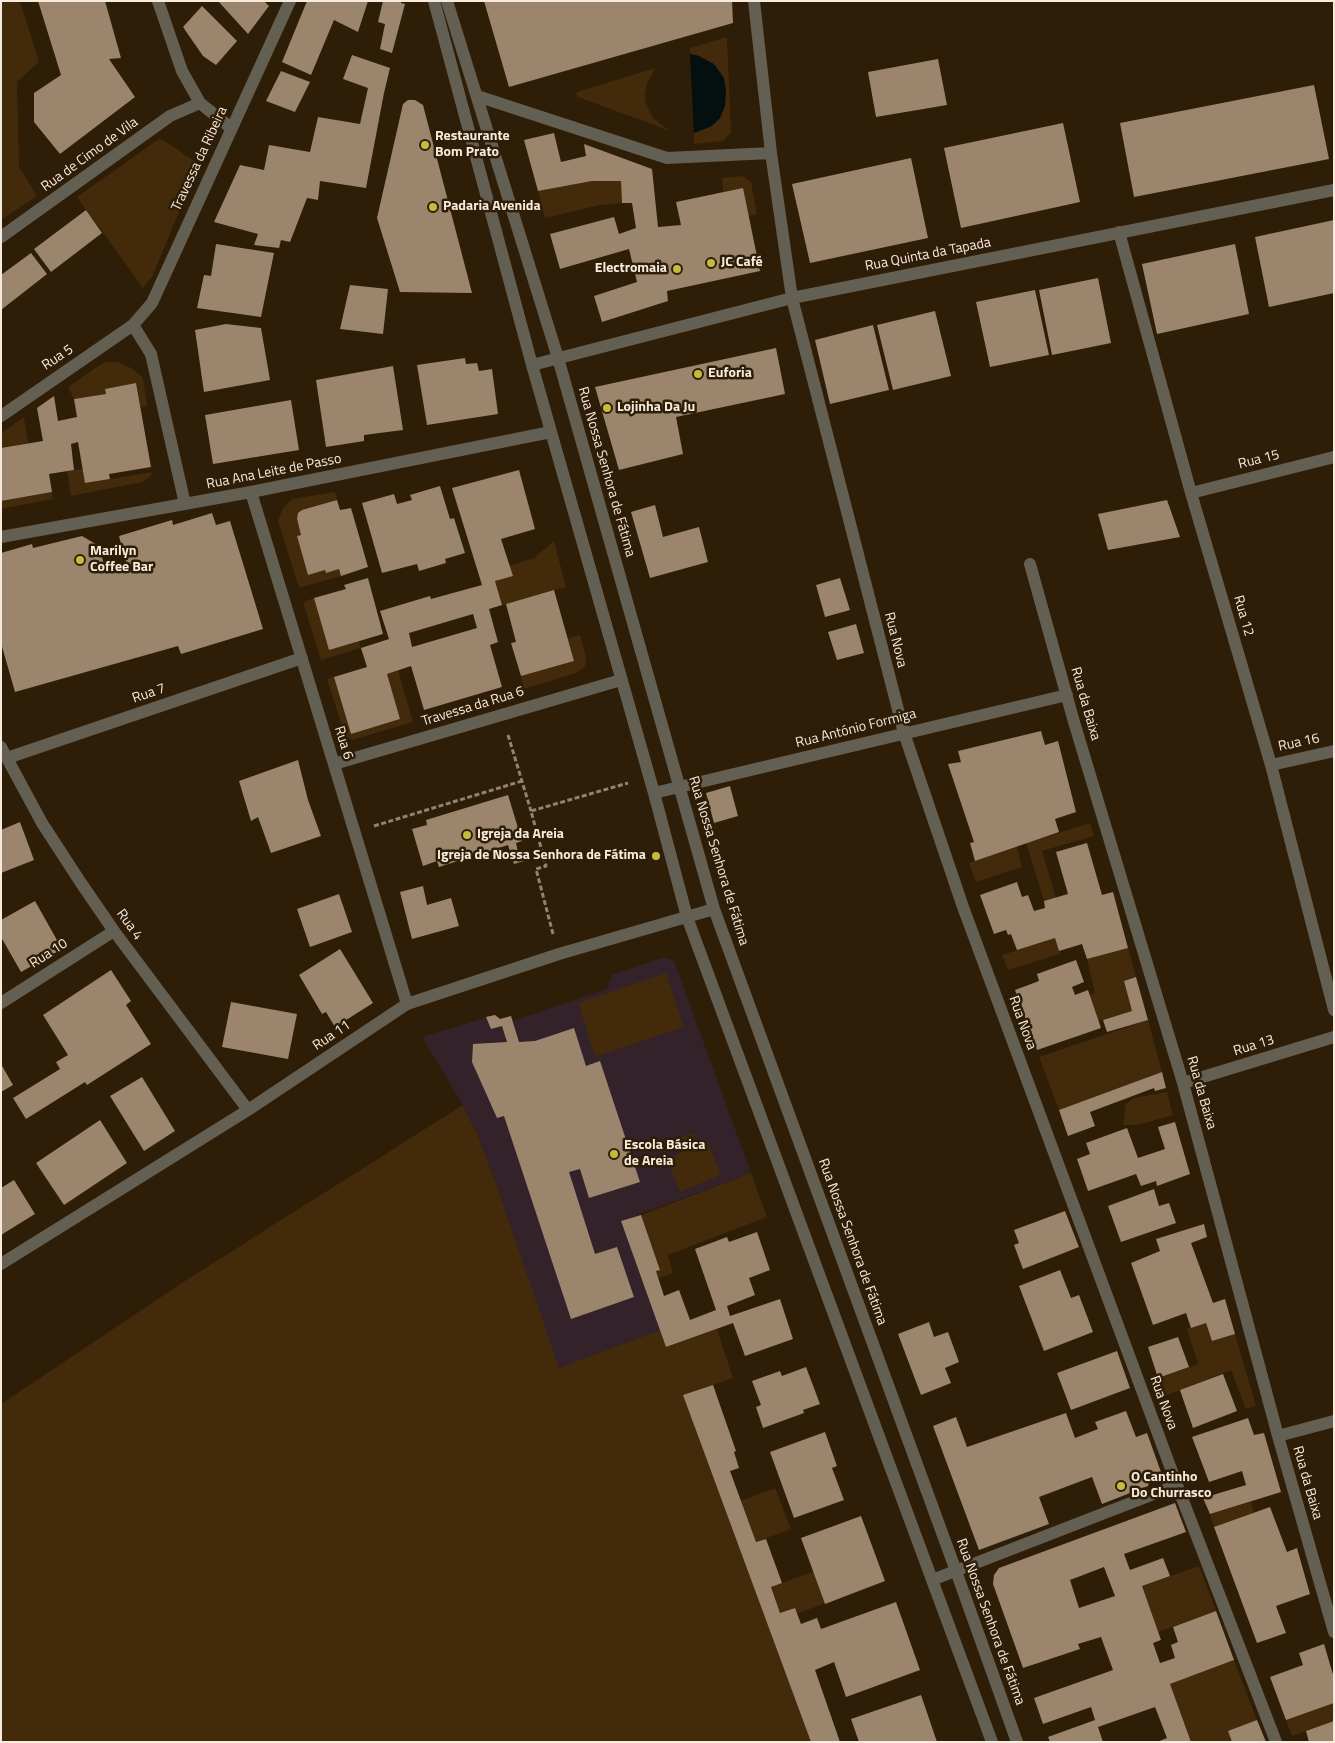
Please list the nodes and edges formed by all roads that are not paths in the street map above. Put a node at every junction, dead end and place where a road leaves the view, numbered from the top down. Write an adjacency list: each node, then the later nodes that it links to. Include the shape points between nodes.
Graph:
1 (158, 1): 7 (street, via 182,72)
2 (290, 1): 8 (street, Travessa da Ribeira)
3 (434, 1): 16 (street)
4 (447, 1): 6 (street, Rua Nossa Senhora de Fátima)
5 (754, 1): 9 (street, Rua Nova)
6 (477, 96): 9 (street, via 667,158); 15 (street, Rua Nossa Senhora de Fátima)
7 (200, 103): 8 (street); 12 (street, Rua de Cimo de Vila, via 170,116)
8 (231, 128): 14 (street, Travessa da Ribeira, via 152,303)
9 (771, 154): 13 (street, Rua Nova)
10 (1334, 190): 11 (street, Rua Quinta da Tapada)
11 (1119, 232): 13 (street, Rua Quinta da Tapada); 21 (street, Rua 12)
12 (1, 237)
13 (792, 298): 15 (street, Rua Quinta da Tapada); 28 (street, Rua Nova)
14 (133, 325): 17 (street, Rua 5); 22 (street, via 151,354)
15 (558, 358): 16 (street, Rua Quinta da Tapada); 33 (street, Rua Nossa Senhora de Fátima)
16 (532, 365): 18 (street)
17 (1, 416)
18 (551, 432): 20 (street, Rua Ana Leite de Passo); 26 (street)
19 (1334, 457): 21 (street, Rua 15)
20 (251, 492): 22 (street, Rua Ana Leite de Passo); 25 (street, Rua 6)
21 (1191, 493): 32 (street, Rua 12)
22 (185, 504): 23 (street, Rua Ana Leite de Passo)
23 (1, 537)
24 (1030, 564): 27 (street, Rua da Baixa)
25 (302, 658): 30 (street, Rua 7); 31 (street, Rua 6)
26 (621, 680): 31 (street, Travessa da Rua 6); 34 (street)
27 (1067, 695): 28 (street, Rua António Formiga); 42 (street, Rua da Baixa)
28 (904, 732): 33 (street, Rua António Formiga); 47 (street, Rua Nova, via 963,907)
29 (1334, 751): 32 (street, Rua 16)
30 (4, 752): 37 (street, Rua 4, via 42,823)
31 (334, 764): 39 (street, Rua 6)
32 (1270, 765): 40 (street, Rua 12)
33 (680, 787): 34 (street, Rua António Formiga); 35 (street, Rua Nossa Senhora de Fátima)
34 (654, 793): 36 (street)
35 (714, 909): 36 (street, Rua 11); 48 (street, Rua Nossa Senhora de Fátima)
36 (687, 917): 39 (street, Rua 11, via 559,954); 49 (street)
37 (114, 931): 38 (street, Rua 10); 43 (street, Rua 4)
38 (1, 1003)
39 (407, 1004): 43 (street, Rua 11)
40 (1334, 1010)
41 (1334, 1037): 42 (street, Rua 13)
42 (1183, 1083): 46 (street, Rua da Baixa)
43 (248, 1110): 44 (street, Rua 11)
44 (1, 1264)
45 (1334, 1421): 46 (street)
46 (1278, 1436): 50 (street, Rua da Baixa)
47 (1177, 1485): 48 (street); 53 (street, Rua Nova)
48 (956, 1571): 49 (street); 52 (street, Rua Nossa Senhora de Fátima)
49 (932, 1580): 51 (street)
50 (1334, 1632)
51 (992, 1742)
52 (1017, 1742)
53 (1276, 1742)

